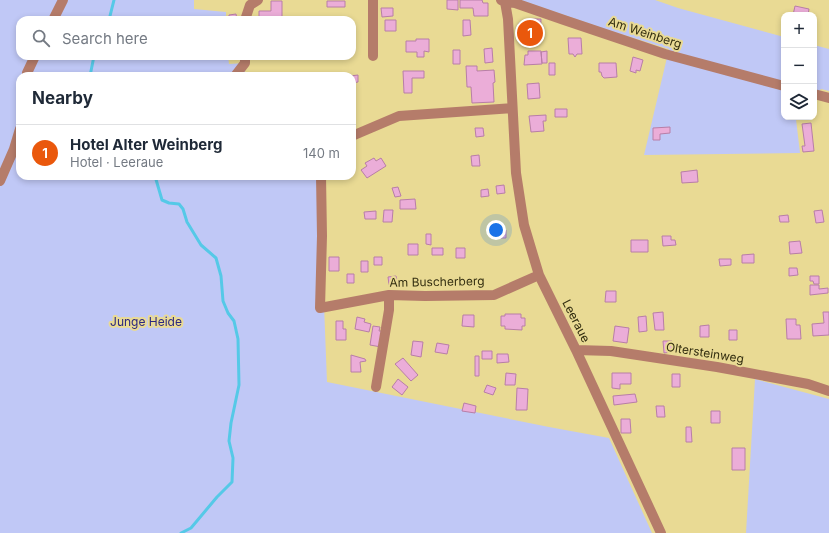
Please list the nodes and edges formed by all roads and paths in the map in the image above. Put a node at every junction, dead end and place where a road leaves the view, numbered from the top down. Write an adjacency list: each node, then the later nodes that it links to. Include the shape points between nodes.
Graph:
1 (63, 0): 5 (street)
2 (258, 0): 6 (street, via 250,5)
3 (373, 0): 7 (street)
4 (503, 1): 12 (street, Am Weinberg, via 665,54); 15 (street, Leeraue, via 511,59)
5 (55, 16)
6 (246, 16)
7 (373, 56)
8 (32, 60): 10 (street)
9 (245, 60): 11 (street)
10 (27, 72)
11 (238, 72)
12 (781, 85)
13 (817, 95): 14 (street)
14 (829, 98)
15 (512, 108): 16 (street, via 399,116); 20 (street, Leeraue, via 516,173 524,225)
16 (356, 134)
17 (16, 142): 19 (street)
18 (321, 180): 21 (street, Am Buscherberg, via 320,308)
19 (0, 181)
20 (538, 276): 21 (street, Am Buscherberg, via 494,295); 22 (street, Leeraue)
21 (389, 295): 23 (street, via 389,310)
22 (576, 350): 24 (street, Oltersteinweg, via 610,351 717,367 808,384); 25 (street, Leeraue)
23 (376, 387)
24 (829, 391)
25 (661, 533)

